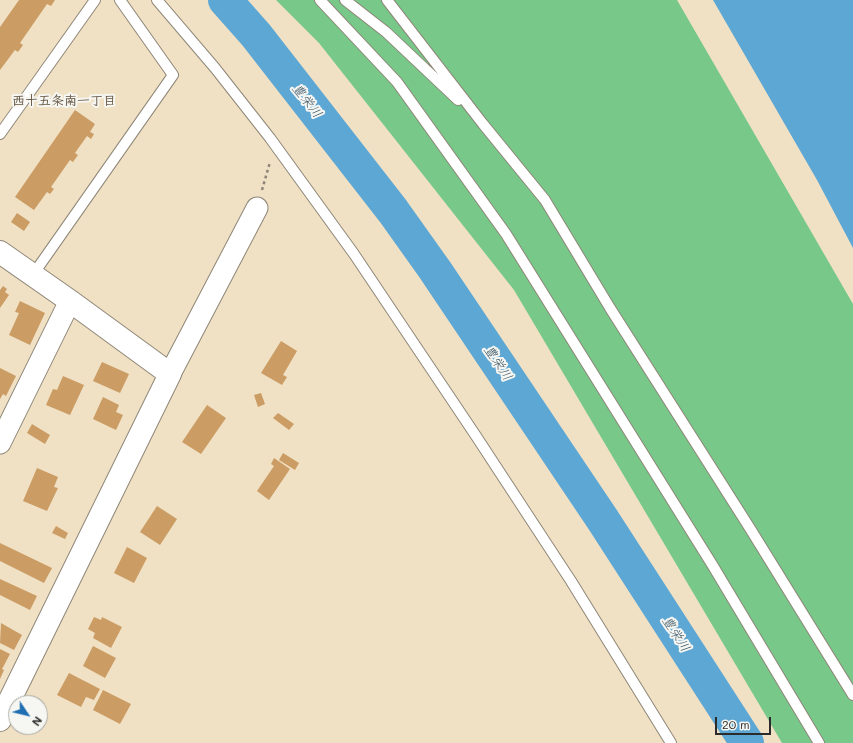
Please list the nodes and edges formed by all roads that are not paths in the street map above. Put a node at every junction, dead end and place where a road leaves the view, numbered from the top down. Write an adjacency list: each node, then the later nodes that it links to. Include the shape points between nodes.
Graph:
1 (95, 0): 8 (lane)
2 (120, 0): 11 (lane, via 173,75)
3 (157, 0): 17 (lane, via 215,68 274,144 354,254 571,581)
4 (320, 0): 18 (lane, via 397,82 506,234 713,566)
5 (345, 0): 7 (lane, via 386,32)
6 (387, 0): 7 (lane)
7 (483, 124): 15 (lane, via 545,200)
8 (0, 134)
9 (257, 208): 13 (street)
10 (0, 252): 12 (street)
11 (37, 269)
12 (70, 301): 13 (street); 14 (street)
13 (170, 374): 16 (street)
14 (0, 443)
15 (853, 695)
16 (0, 720)
17 (671, 743)
18 (819, 743)

